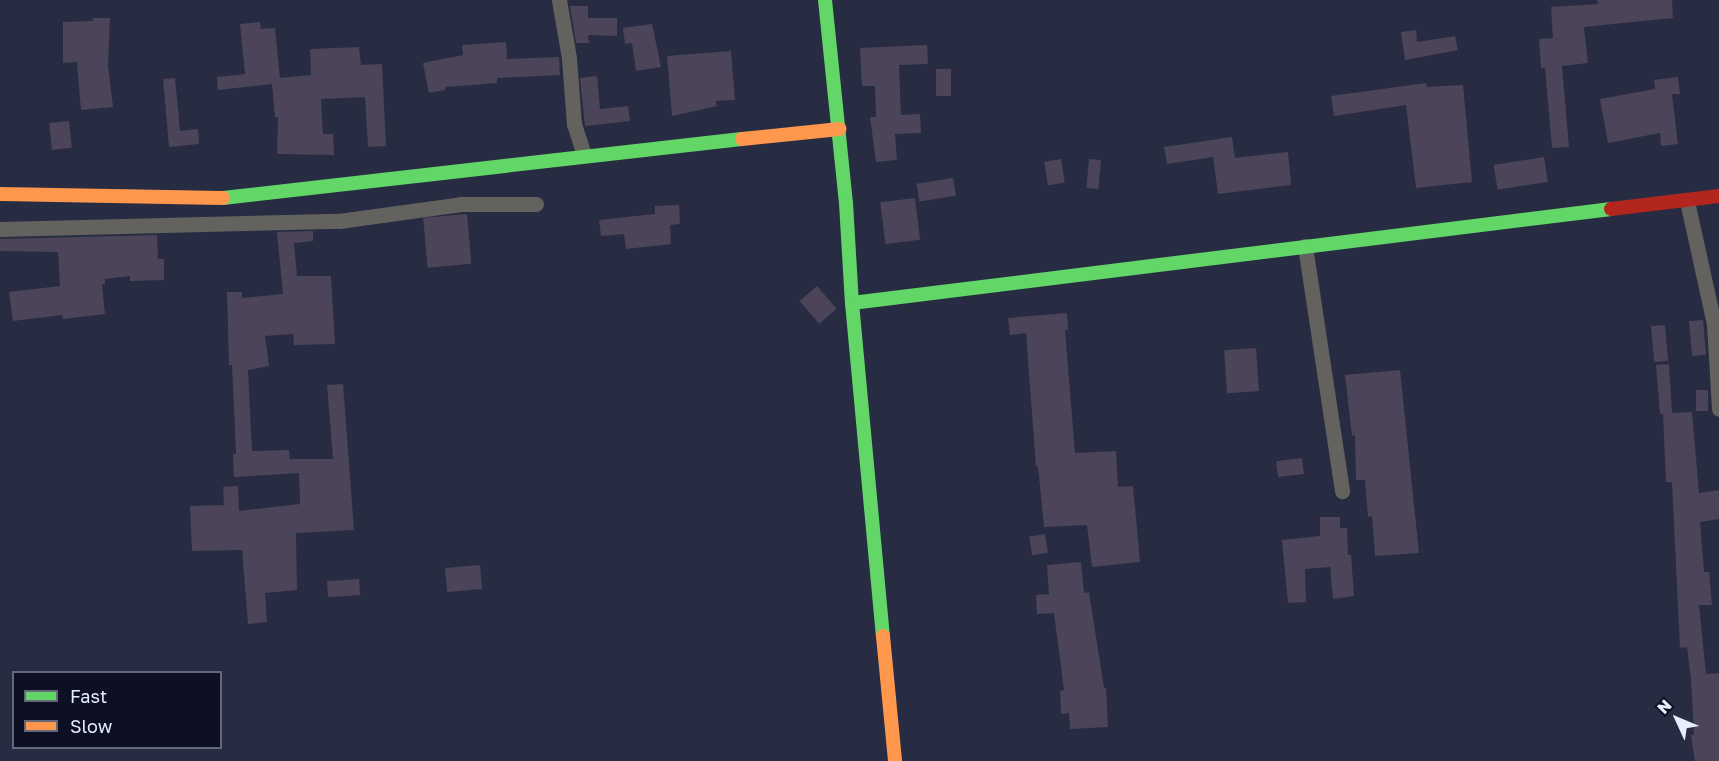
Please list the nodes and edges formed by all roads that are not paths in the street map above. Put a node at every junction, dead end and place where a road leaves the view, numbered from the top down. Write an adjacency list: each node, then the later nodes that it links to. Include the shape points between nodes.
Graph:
1 (558, 0): 4 (street, via 569,58 574,124)
2 (825, 0): 3 (street)
3 (839, 129): 4 (street); 11 (street)
4 (584, 155): 5 (street, via 212,199)
5 (0, 194)
6 (1719, 196): 7 (street)
7 (1687, 201): 10 (street); 12 (street, via 1714,324)
8 (536, 204): 9 (street, via 461,204 339,221)
9 (0, 229)
10 (1305, 246): 11 (street); 13 (street)
11 (852, 303): 14 (street)
12 (1719, 409)
13 (1342, 491)
14 (895, 761)

